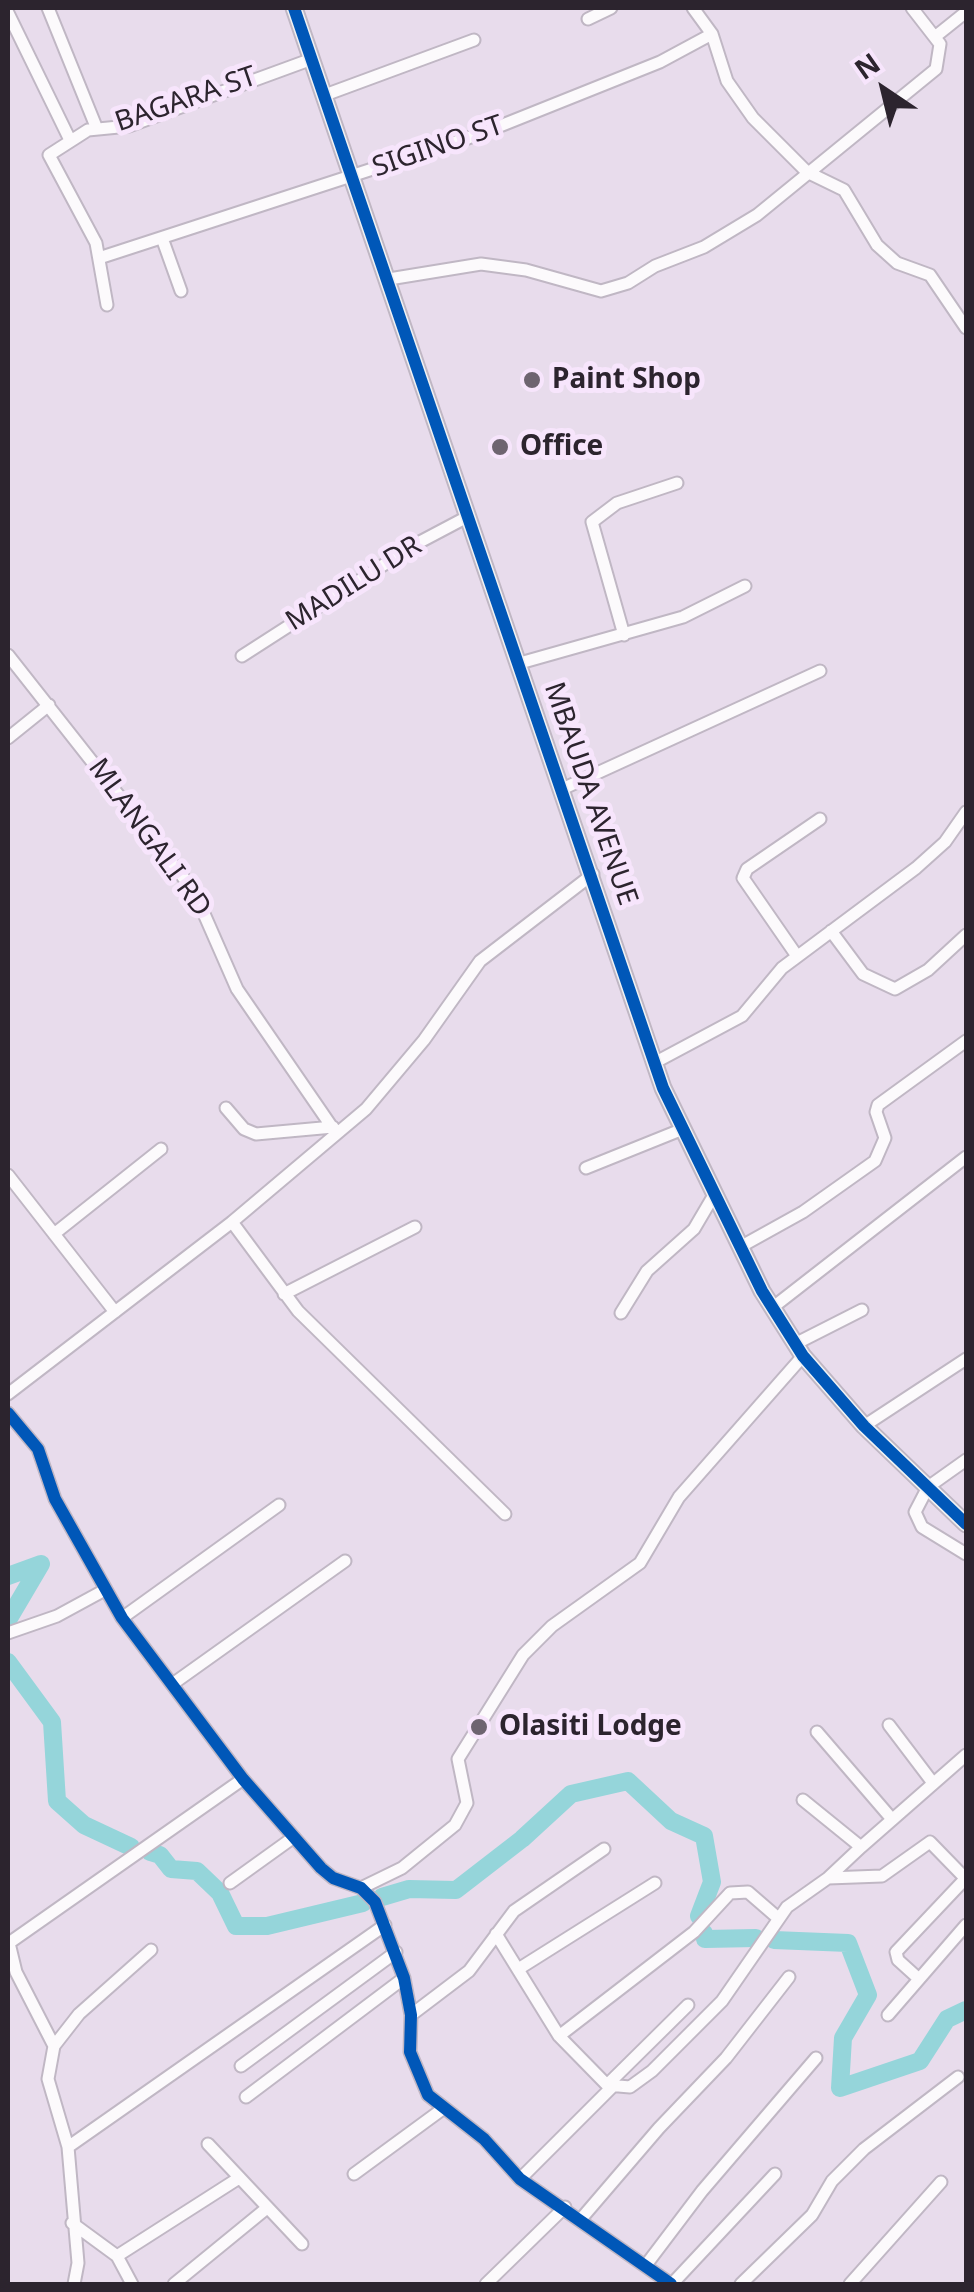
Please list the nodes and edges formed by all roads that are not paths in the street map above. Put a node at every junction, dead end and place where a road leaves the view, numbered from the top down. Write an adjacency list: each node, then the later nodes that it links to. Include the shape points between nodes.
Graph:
1 (48, 8): 14 (street)
2 (294, 8): 12 (street, MBAUDA AVENUE)
3 (611, 8): 8 (street)
4 (693, 8): 9 (street)
5 (912, 8): 10 (street)
6 (966, 12): 10 (street)
7 (8, 14): 15 (street)
8 (588, 19)
9 (712, 34): 16 (street, via 738,98); 17 (street, SIGINO ST, via 660,62 480,134)
10 (936, 36): 16 (street, via 936,70)
11 (474, 40): 13 (street)
12 (312, 59): 13 (street, MBAUDA AVENUE); 14 (street, BAGARA ST, via 129,126)
13 (325, 95): 17 (street, MBAUDA AVENUE)
14 (97, 129): 15 (street, BAGARA ST)
15 (70, 140): 19 (street, via 48,157 87,222)
16 (807, 172): 20 (street, via 729,232 615,288 601,291 481,264); 23 (street, via 844,190 877,246 897,263 930,275)
17 (352, 177): 18 (street, SIGINO ST); 20 (street, MBAUDA AVENUE)
18 (162, 238): 19 (street, SIGINO ST); 21 (street)
19 (99, 258): 22 (street)
20 (389, 279): 25 (street, MBAUDA AVENUE)
21 (181, 291)
22 (107, 305)
23 (965, 324)
24 (677, 483): 27 (street, via 617,504 592,522)
25 (469, 516): 29 (street, MADILU DR); 30 (street, MBAUDA AVENUE)
26 (745, 586): 27 (street, via 694,612)
27 (624, 634): 30 (street)
28 (8, 656): 32 (street, MLANGALI RD)
29 (242, 656)
30 (520, 663): 34 (street, MBAUDA AVENUE)
31 (820, 671): 34 (street)
32 (50, 705): 33 (street); 45 (street, MLANGALI RD, via 194,891 236,989)
33 (8, 738)
34 (560, 790): 37 (street, MBAUDA AVENUE)
35 (966, 812): 38 (street, via 916,868)
36 (820, 819): 40 (street, via 747,868 743,878)
37 (593, 874): 42 (street, MBAUDA AVENUE); 45 (street, via 480,961 391,1082)
38 (832, 931): 39 (street, via 863,974 894,990 928,970); 40 (street)
39 (966, 934)
40 (797, 956): 42 (street, via 742,1016)
41 (966, 1042): 54 (street, via 878,1104 885,1138 875,1161)
42 (654, 1063): 44 (street, MBAUDA AVENUE)
43 (226, 1108): 45 (street, via 256,1134)
44 (683, 1129): 48 (street); 50 (street, MBAUDA AVENUE)
45 (334, 1130): 51 (street)
46 (160, 1149): 53 (street)
47 (966, 1157): 56 (street)
48 (586, 1168)
49 (8, 1175): 53 (street)
50 (714, 1195): 54 (street, MBAUDA AVENUE); 59 (street, via 694,1230 648,1271)
51 (232, 1222): 55 (street); 58 (street)
52 (415, 1227): 55 (street)
53 (54, 1234): 58 (street)
54 (740, 1248): 56 (street, MBAUDA AVENUE)
55 (284, 1294): 68 (street)
56 (772, 1308): 60 (street, MBAUDA AVENUE)
57 (862, 1310): 60 (street)
58 (114, 1312): 62 (street)
59 (622, 1313)
60 (799, 1350): 64 (street, MBAUDA AVENUE); 90 (street, via 679,1497 640,1563 523,1655 458,1759 467,1803 456,1825 402,1868)
61 (966, 1359): 64 (street)
62 (8, 1394)
63 (8, 1414): 72 (street, via 38,1449 54,1499)
64 (864, 1426): 66 (street, MBAUDA AVENUE)
65 (966, 1460): 66 (street)
66 (928, 1488): 69 (street, MBAUDA AVENUE); 70 (street, via 917,1504 918,1522)
67 (279, 1506): 73 (street)
68 (505, 1514)
69 (966, 1524)
70 (966, 1554)
71 (345, 1561): 75 (street)
72 (104, 1591): 73 (street); 74 (street)
73 (122, 1618): 75 (street)
74 (8, 1633)
75 (174, 1683): 79 (street)
76 (889, 1724): 80 (street)
77 (817, 1732): 82 (street)
78 (966, 1755): 80 (street)
79 (243, 1778): 83 (street); 105 (street, via 12,1937 8,1950 16,1972)
80 (934, 1783): 82 (street)
81 (803, 1800): 84 (street)
82 (891, 1818): 84 (street)
83 (294, 1837): 88 (street); 90 (street, via 333,1878)
84 (860, 1846): 86 (street)
85 (604, 1849): 94 (street, via 514,1912)
86 (828, 1878): 87 (street, via 882,1876 930,1842); 91 (street)
87 (966, 1879): 100 (street, via 896,1952)
88 (230, 1883)
89 (654, 1883): 97 (street)
90 (360, 1888): 93 (street)
91 (778, 1918): 104 (street, via 748,1892 735,1890 694,1932); 109 (street, via 722,2001 687,2038 636,2084)
92 (966, 1924): 100 (street)
93 (385, 1925): 96 (street); 113 (street)
94 (496, 1934): 97 (street); 102 (street, via 469,1971)
95 (151, 1950): 105 (street, via 79,2014)
96 (396, 1952): 98 (street); 107 (street)
97 (520, 1968): 104 (street)
98 (404, 1978): 102 (street); 110 (street)
99 (789, 1978): 121 (street)
100 (919, 1979): 103 (street)
101 (688, 2005): 109 (street)
102 (411, 2015): 111 (street, via 413,2066 428,2095)
103 (888, 2015)
104 (559, 2036): 109 (street)
105 (54, 2046): 113 (street, via 49,2091)
106 (816, 2058): 125 (street)
107 (242, 2066)
108 (958, 2077): 131 (street, via 864,2149 832,2181 812,2215)
109 (610, 2086): 117 (street)
110 (246, 2096)
111 (444, 2108): 114 (street); 117 (street)
112 (208, 2144): 116 (street)
113 (68, 2147): 122 (street)
114 (354, 2174)
115 (775, 2174): 130 (street)
116 (239, 2178): 120 (street); 124 (street)
117 (520, 2179): 119 (street)
118 (942, 2182): 132 (street)
119 (565, 2207): 121 (street); 129 (street)
120 (267, 2208): 123 (street); 128 (street)
121 (581, 2220): 125 (street)
122 (72, 2223): 124 (street); 126 (street)
123 (302, 2244)
124 (117, 2256): 127 (street)
125 (646, 2265): 130 (street)
126 (74, 2284)
127 (132, 2284)
128 (174, 2284)
129 (486, 2284)
130 (672, 2284)
131 (741, 2284)
132 (850, 2284)

